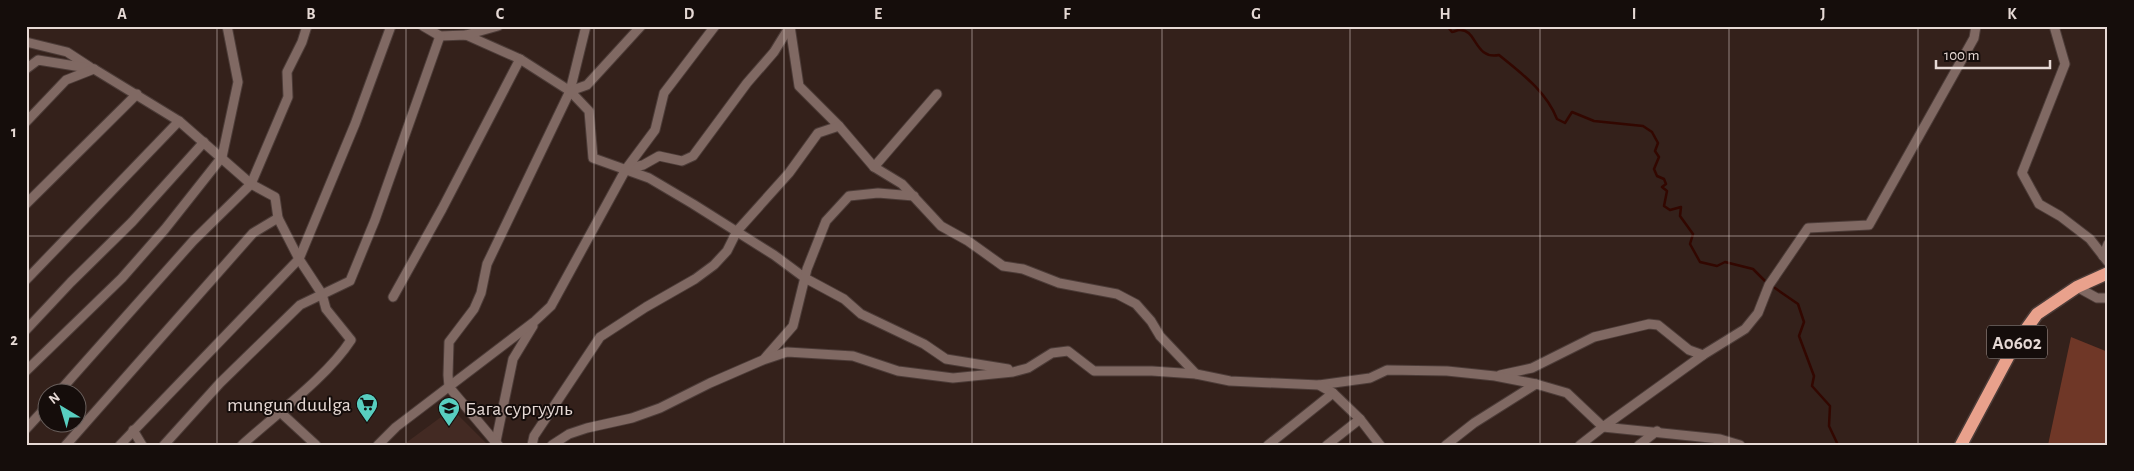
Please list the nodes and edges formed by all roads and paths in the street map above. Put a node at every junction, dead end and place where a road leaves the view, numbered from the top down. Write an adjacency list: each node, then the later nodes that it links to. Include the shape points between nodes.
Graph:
1 (227, 26): 25 (street, via 238,82)
2 (307, 26): 28 (street, via 287,72 288,97)
3 (391, 26): 34 (street, via 356,124)
4 (423, 26): 13 (street)
5 (475, 26): 12 (street)
6 (498, 26): 12 (street)
7 (586, 26): 18 (street)
8 (641, 26): 18 (street, via 587,85)
9 (715, 26): 27 (street, via 664,93 656,130)
10 (1976, 26): 45 (street, via 1974,38 1870,225 1808,228 1769,285 1758,313 1745,329)
11 (2054, 26): 35 (street, via 2065,64 2022,173 2039,204 2090,239)
12 (466, 35): 13 (street); 15 (street)
13 (440, 36): 40 (street, via 350,281)
14 (26, 42): 17 (street, via 67,52)
15 (520, 59): 18 (street); 41 (street)
16 (26, 69): 17 (street, via 38,60)
17 (94, 70): 19 (street); 22 (street, via 66,80)
18 (570, 90): 27 (street, via 589,111 593,158); 54 (street, via 486,264 481,293 474,309 449,342)
19 (137, 94): 21 (street); 30 (street)
20 (937, 94): 26 (street)
21 (179, 120): 24 (street); 38 (street)
22 (26, 122)
23 (839, 126): 26 (street); 27 (street, via 799,86 790,26 774,52 693,156 682,161 659,156 643,165); 32 (street, via 818,133 789,173)
24 (204, 142): 25 (street); 44 (street, via 132,222)
25 (222, 157): 28 (street); 48 (street, via 122,278)
26 (874, 167): 29 (street, via 902,184)
27 (626, 169): 32 (street, via 648,178); 43 (street, via 551,306)
28 (251, 184): 31 (street, via 275,197); 51 (street, via 193,241)
29 (914, 196): 37 (street, via 849,196 826,220); 49 (street, via 941,226 1003,266 1059,283 1117,294 1136,304 1160,336)
30 (26, 204)
31 (278, 218): 34 (street); 65 (street, via 254,233)
32 (737, 231): 37 (street); 72 (street, via 727,251 714,265 600,337 534,436)
33 (2108, 244): 35 (street)
34 (299, 259): 40 (street); 61 (street)
35 (2105, 259)
36 (2108, 273): 39 (highway, A0602)
37 (805, 278): 46 (street, via 793,326); 47 (street, via 844,299 862,314 924,344 946,359 1007,370)
38 (26, 280)
39 (2077, 286): 42 (street, via 2089,295); 81 (highway, A0602, via 2037,314 2014,346)
40 (322, 294): 56 (street, via 326,309 351,340 313,382); 68 (street, via 300,305 220,383)
41 (393, 297)
42 (2108, 298)
43 (535, 322): 54 (street); 64 (street, via 513,359)
44 (26, 330)
45 (1703, 355): 50 (street, via 1689,350 1658,325 1649,324 1594,337 1532,368); 59 (street)
46 (763, 360): 47 (street, via 787,352 833,354 853,356 898,371 953,378); 73 (street, via 660,408 569,434)
47 (1028, 368): 49 (street, via 1052,353 1068,351 1094,371)
48 (26, 371)
49 (1196, 374): 53 (street, via 1230,381)
50 (1495, 376): 52 (street); 53 (street, via 1386,370 1370,378)
51 (66, 384)
52 (1536, 384): 59 (street, via 1567,393); 77 (street, via 1474,423)
53 (1319, 385): 55 (street)
54 (449, 388): 64 (street); 71 (street, via 396,427)
55 (1333, 393): 58 (street); 74 (street)
56 (279, 410): 63 (street); 69 (street)
57 (38, 416): 60 (street)
58 (1360, 420): 75 (street); 76 (street)
59 (1603, 427): 62 (street); 78 (street)
60 (26, 429)
61 (133, 430): 66 (street); 67 (street)
62 (1657, 431): 79 (street); 80 (street, via 1720,439)
63 (309, 441): 70 (street)
64 (497, 443)
65 (66, 445)
66 (120, 445)
67 (142, 445)
68 (164, 445)
69 (242, 445)
70 (316, 445)
71 (378, 445)
72 (532, 445)
73 (552, 445)
74 (1268, 445)
75 (1327, 445)
76 (1380, 445)
77 (1446, 445)
78 (1580, 445)
79 (1640, 445)
80 (1740, 445)
81 (1962, 445)

